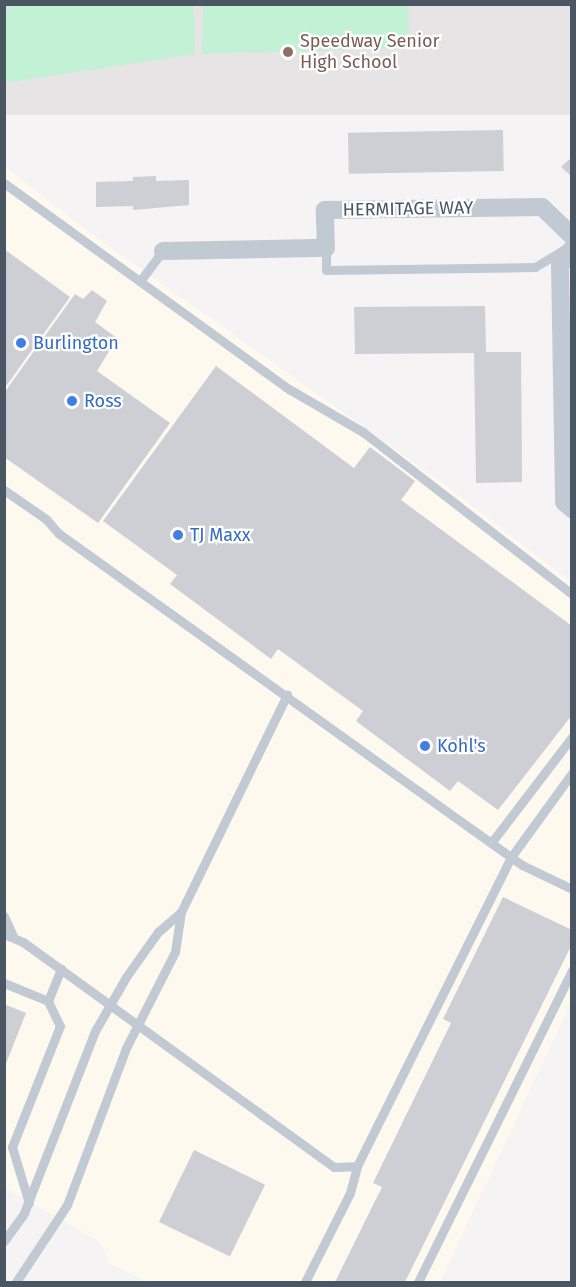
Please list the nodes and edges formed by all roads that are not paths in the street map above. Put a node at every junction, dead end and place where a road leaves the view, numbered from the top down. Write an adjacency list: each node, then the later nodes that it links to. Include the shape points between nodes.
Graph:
1 (4, 183): 6 (lane)
2 (572, 236): 4 (street, HERMITAGE WAY, via 542,207 325,210)
3 (572, 247): 4 (lane, via 536,267 326,270); 8 (street, via 560,265 564,502)
4 (326, 248): 5 (street)
5 (163, 251): 6 (lane)
6 (140, 280): 9 (lane, via 289,389 363,432)
7 (4, 490): 10 (lane)
8 (572, 509)
9 (572, 594)
10 (287, 695): 13 (lane); 16 (lane)
11 (572, 737): 13 (lane)
12 (572, 773): 14 (lane)
13 (491, 843): 14 (lane)
14 (511, 857): 15 (lane); 25 (lane)
15 (572, 889)
16 (181, 912): 23 (lane, via 158,932); 24 (lane, via 175,952)
17 (4, 916): 18 (lane)
18 (9, 935): 19 (lane)
19 (61, 969): 22 (lane); 23 (lane)
20 (572, 970): 30 (lane)
21 (4, 983): 22 (lane)
22 (48, 1000): 26 (lane, via 60,1026 12,1147)
23 (110, 1005): 24 (lane); 26 (lane, via 95,1032)
24 (138, 1024): 25 (lane, via 333,1167); 28 (lane, via 67,1205)
25 (357, 1166): 29 (lane, via 350,1193)
26 (28, 1203): 27 (lane)
27 (4, 1241)
28 (16, 1282)
29 (305, 1282)
30 (418, 1282)

